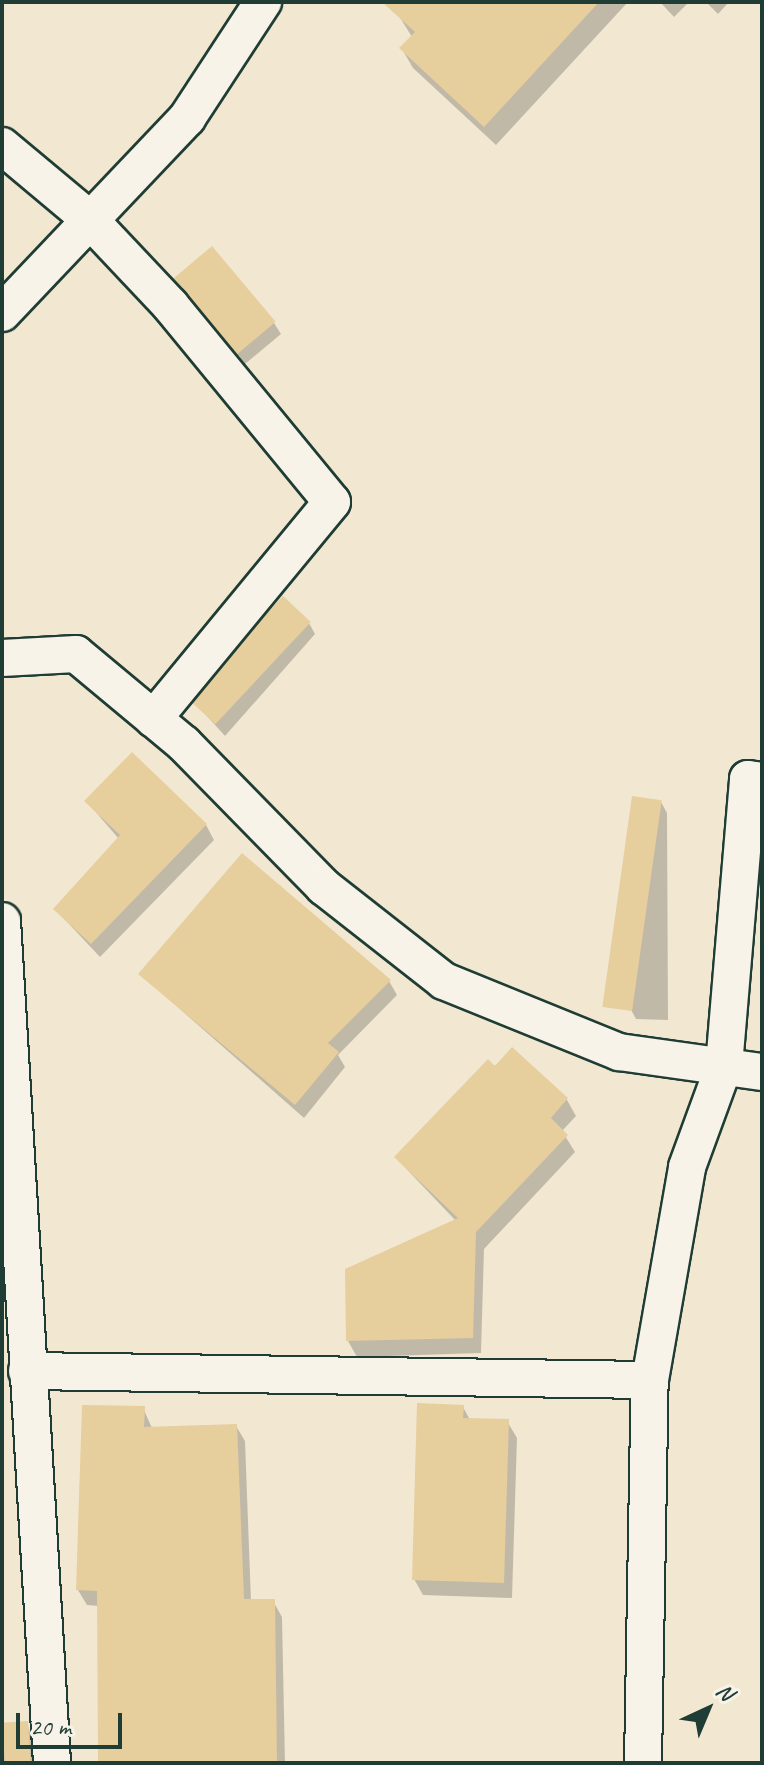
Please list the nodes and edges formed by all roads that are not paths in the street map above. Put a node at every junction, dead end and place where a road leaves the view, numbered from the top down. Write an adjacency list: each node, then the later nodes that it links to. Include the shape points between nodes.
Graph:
1 (263, 2): 3 (street, via 187,118)
2 (2, 146): 3 (street)
3 (88, 218): 4 (street); 6 (street, via 211,353 332,502)
4 (2, 313)
5 (2, 658): 6 (street, via 76,654)
6 (153, 719): 9 (street, via 324,887 444,981 619,1052)
7 (762, 781): 9 (street, via 748,779)
8 (2, 921): 11 (street)
9 (724, 1066): 10 (street); 12 (street, via 687,1167)
10 (762, 1072)
11 (27, 1371): 12 (street); 13 (street)
12 (650, 1380): 14 (street)
13 (52, 1763)
14 (643, 1763)

